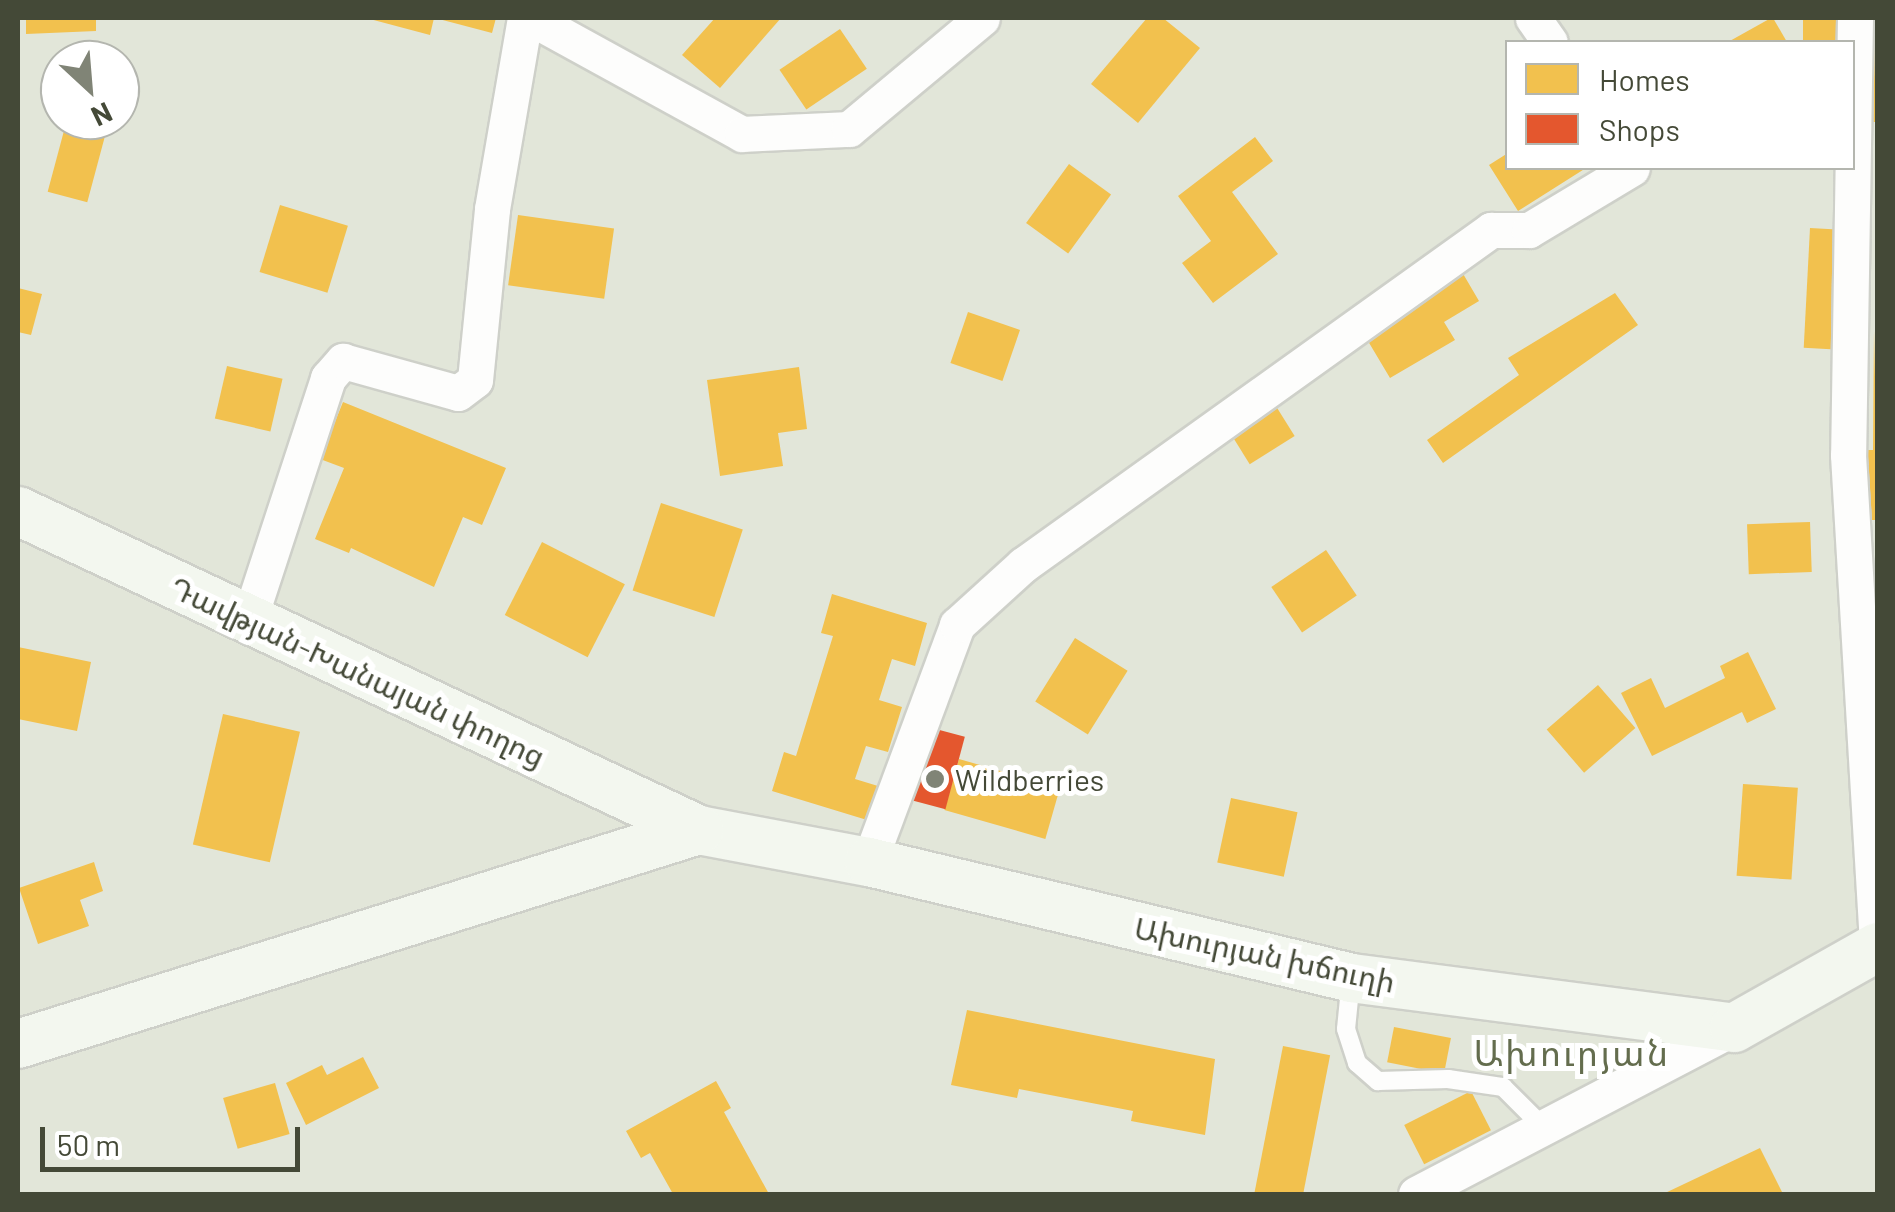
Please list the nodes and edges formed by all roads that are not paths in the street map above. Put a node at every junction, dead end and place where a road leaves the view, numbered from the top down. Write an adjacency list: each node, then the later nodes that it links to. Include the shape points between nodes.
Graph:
1 (528, 18): 2 (street, via 742,134 849,128); 8 (street, via 492,209 476,380 458,393 343,362 328,378)
2 (982, 18)
3 (1533, 18): 4 (street)
4 (1549, 40)
5 (1629, 170): 10 (street, via 1529,230 1492,230 1023,565 957,626)
6 (1853, 170): 11 (street, via 1848,455)
7 (18, 512): 8 (main road, Դավթյան-Խանայան փողոց)
8 (249, 620): 9 (main road, Դավթյան-Խանայան փողոց)
9 (699, 830): 10 (main road, Ախուրյան խճուղի); 14 (main road)
10 (869, 862): 12 (main road, Ախուրյան խճուղի)
11 (1877, 947): 13 (main road)
12 (1351, 978): 13 (main road, Ախուրյան խճուղի); 15 (lane, via 1346,1029 1357,1063 1378,1081 1448,1079 1503,1087)
13 (1734, 1028): 15 (street)
14 (18, 1044)
15 (1546, 1129): 16 (street)
16 (1416, 1194)

